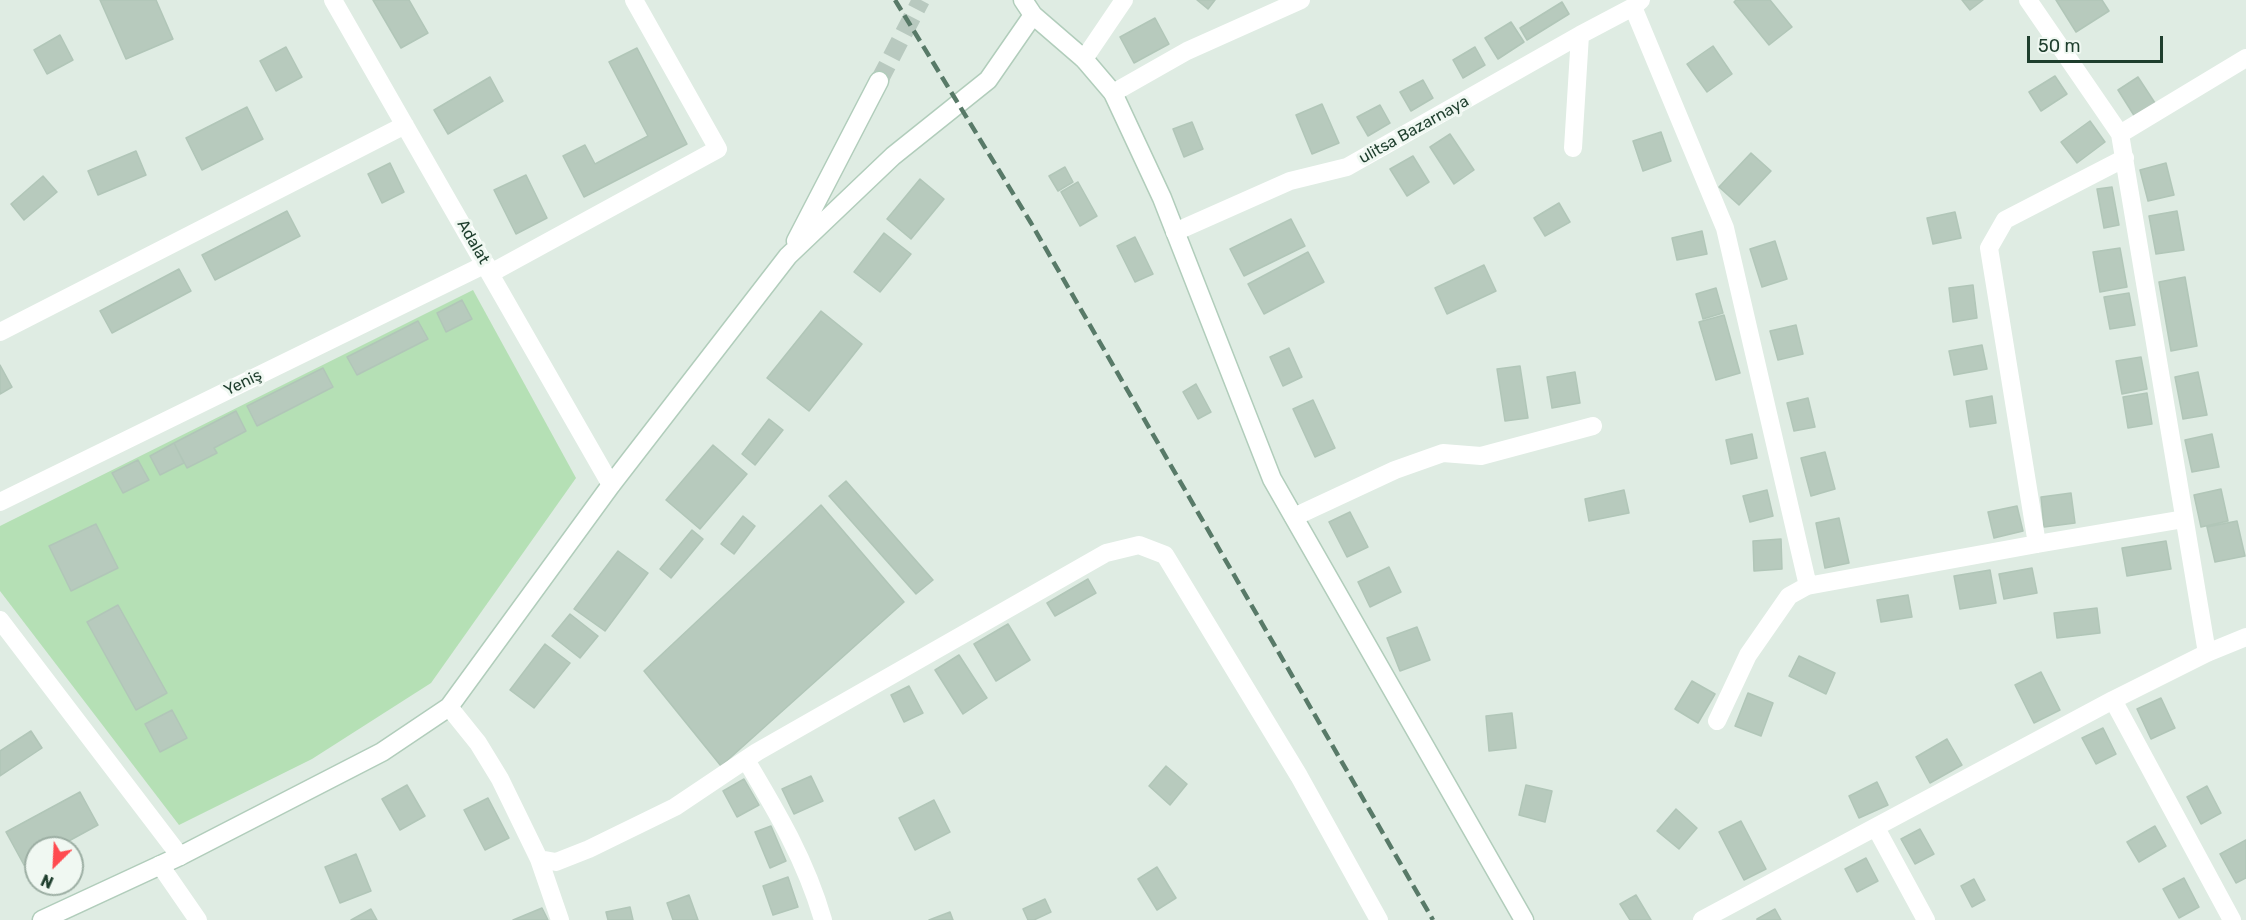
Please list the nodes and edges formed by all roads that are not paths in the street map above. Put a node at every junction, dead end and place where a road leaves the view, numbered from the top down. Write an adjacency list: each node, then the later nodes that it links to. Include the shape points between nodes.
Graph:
1 (333, 0): 14 (street, Adalat)
2 (634, 0): 20 (street, Yeniş, via 718,149)
3 (1023, 0): 8 (street)
4 (1124, 0): 11 (street)
5 (1301, 0): 13 (street, via 1187,51)
6 (2028, 0): 15 (street)
7 (1637, 4): 9 (street, ulitsa Bazarnaya); 28 (street, via 1725,228)
8 (1033, 15): 11 (street); 19 (street, via 988,80 893,156)
9 (1580, 35): 16 (street); 18 (street, ulitsa Bazarnaya, via 1347,167 1290,181)
10 (2246, 58): 15 (street)
11 (1084, 59): 13 (street)
12 (879, 81): 19 (street)
13 (1113, 93): 18 (street)
14 (405, 125): 20 (street, Adalat); 21 (street)
15 (2120, 134): 17 (street)
16 (1573, 148)
17 (2125, 158): 26 (street); 27 (street, via 2005,220 1989,248)
18 (1175, 232): 25 (street, via 1272,479)
19 (788, 256): 23 (street)
20 (488, 269): 23 (street, Adalat); 24 (street, Yeniş)
21 (0, 332)
22 (1593, 426): 25 (street, via 1481,456 1443,453 1395,470)
23 (611, 485): 33 (street)
24 (0, 502)
25 (1294, 517): 45 (street)
26 (2184, 519): 27 (street); 31 (street)
27 (2037, 544): 28 (street)
28 (1808, 586): 34 (street, via 1789,596 1748,655)
29 (0, 620): 37 (street)
30 (2246, 637): 31 (street)
31 (2207, 653): 32 (street)
32 (2113, 700): 36 (street); 48 (street)
33 (448, 707): 37 (street, via 382,752); 38 (street, via 500,778)
34 (1717, 721)
35 (746, 760): 38 (street, via 675,807 589,849 556,862); 43 (street, via 786,826); 44 (street, via 1106,553 1139,545 1165,555 1299,776)
36 (1876, 828): 46 (street); 47 (street)
37 (180, 856): 39 (street)
38 (539, 859): 42 (street)
39 (160, 865): 40 (street); 41 (street)
40 (42, 920)
41 (198, 920)
42 (560, 920)
43 (823, 920)
44 (1379, 920)
45 (1524, 920)
46 (1702, 920)
47 (1926, 920)
48 (2232, 920)

